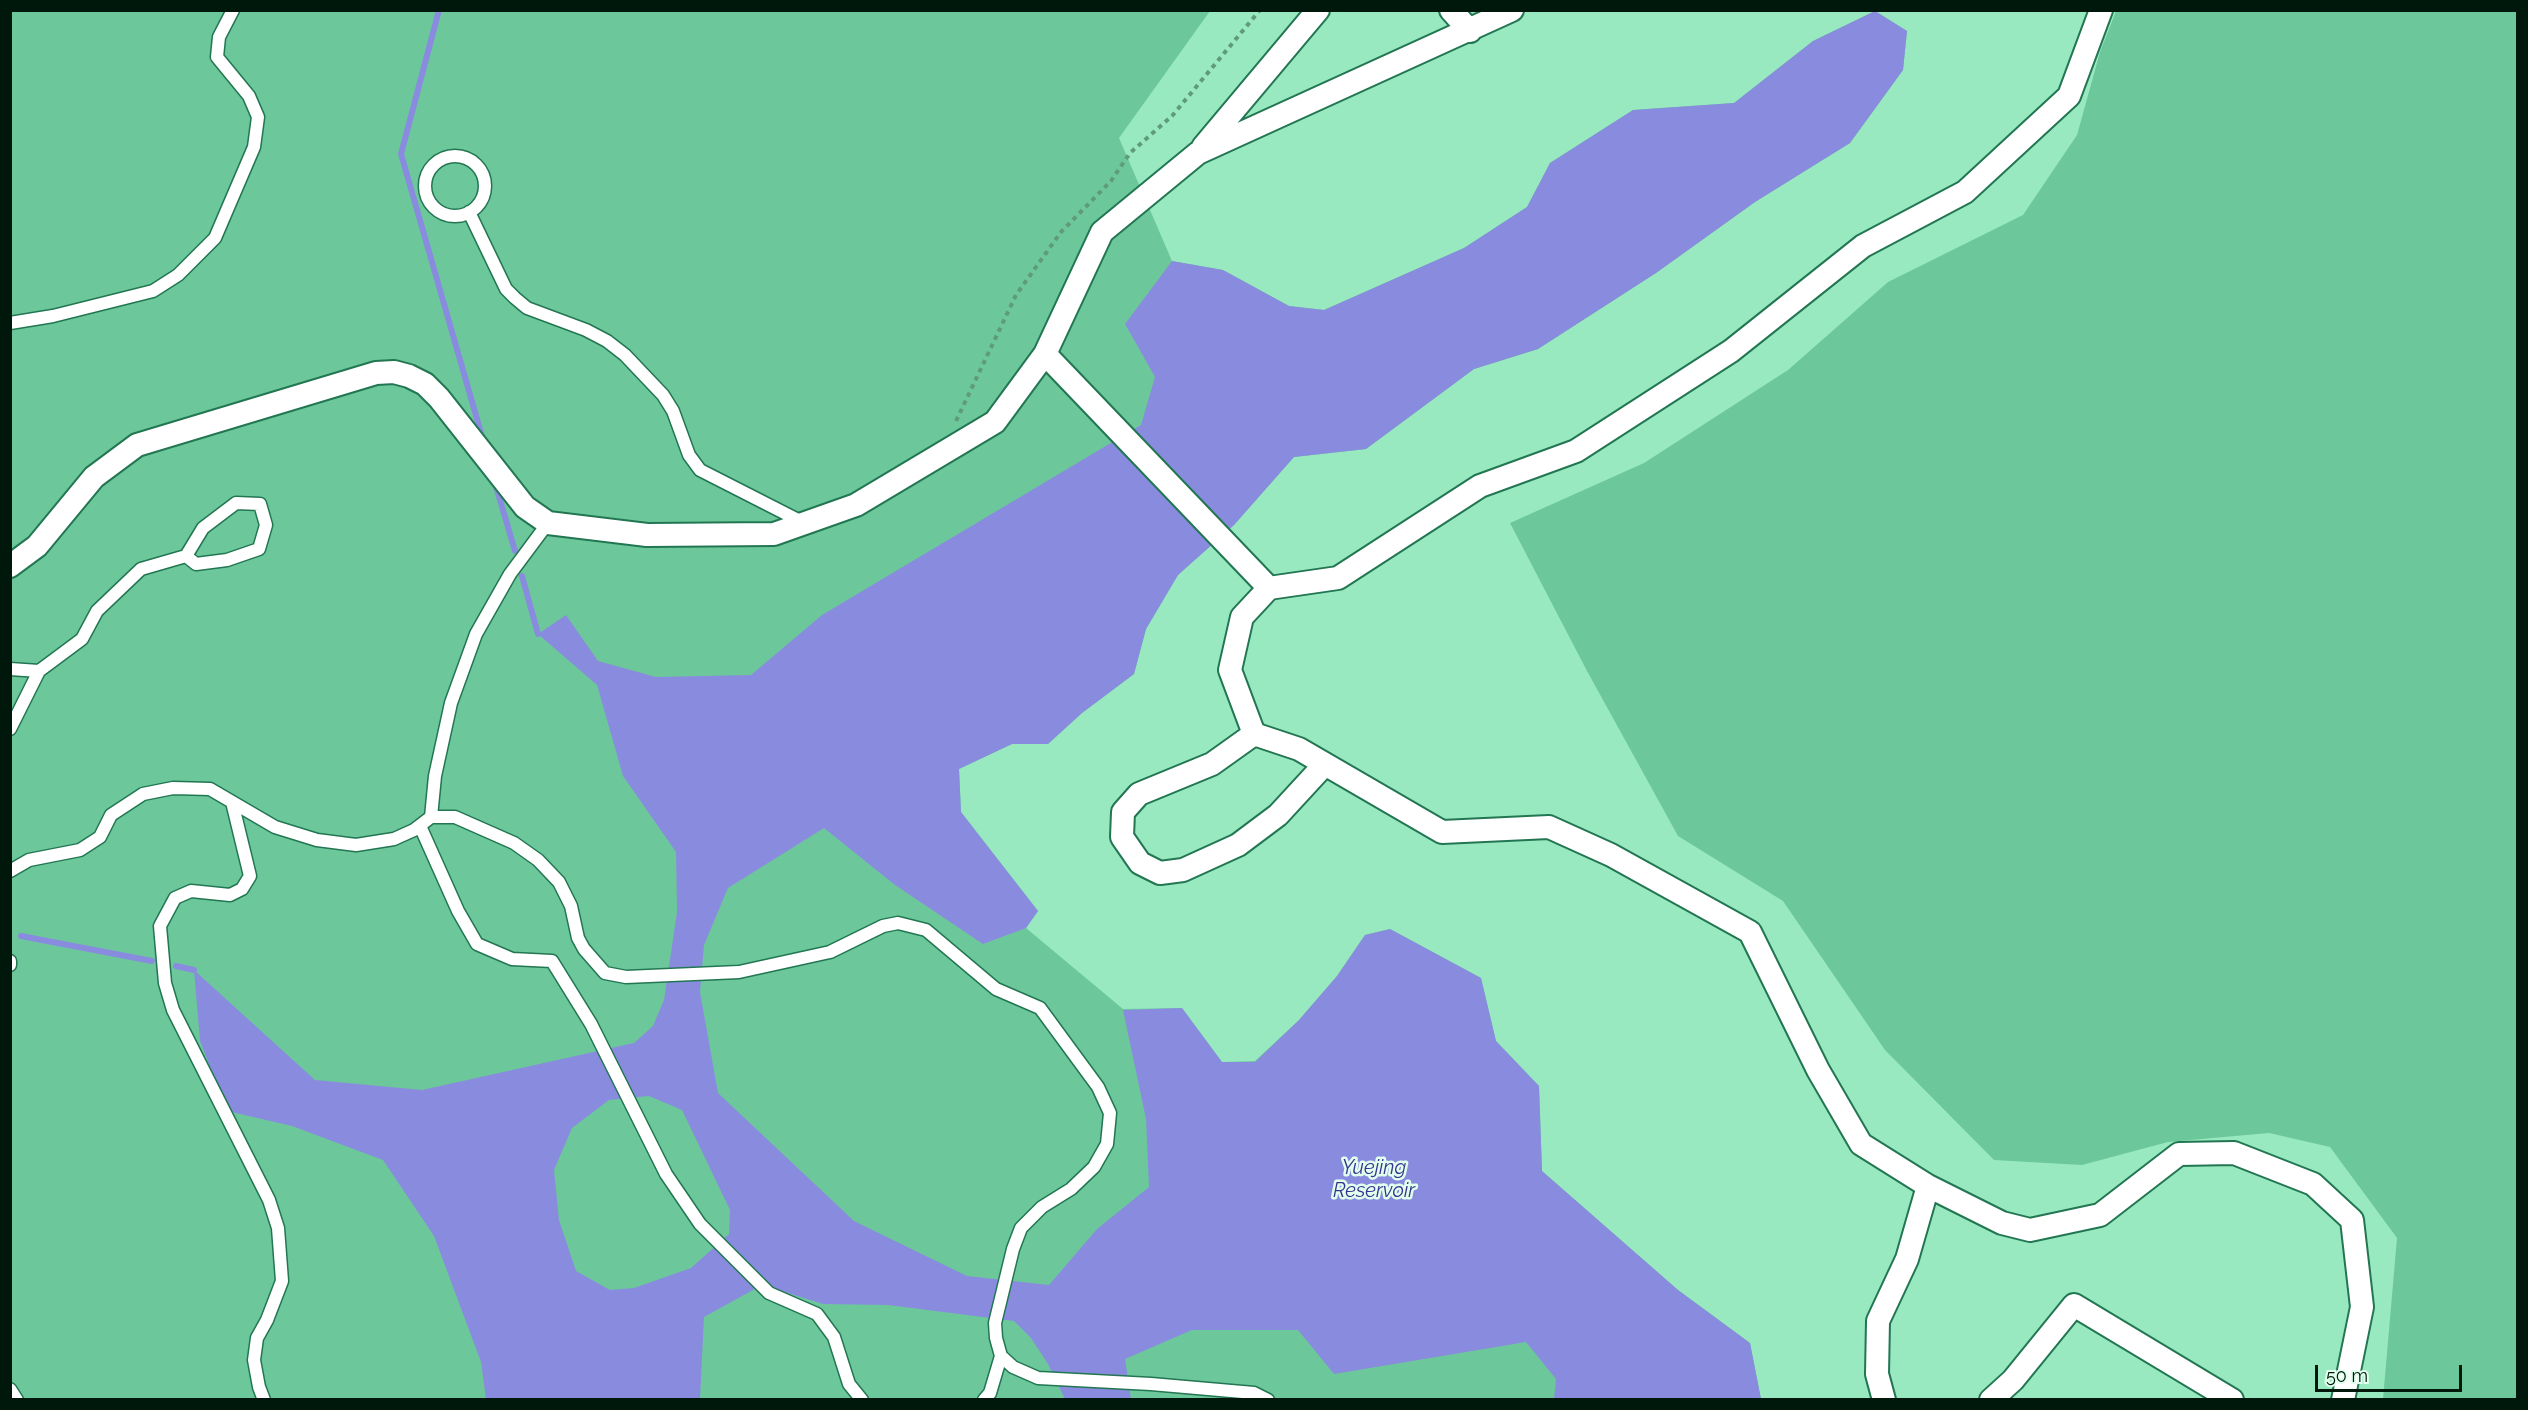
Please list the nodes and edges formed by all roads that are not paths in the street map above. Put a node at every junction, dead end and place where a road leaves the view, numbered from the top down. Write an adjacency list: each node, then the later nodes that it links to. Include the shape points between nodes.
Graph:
1 (233, 10): 9 (lane, via 219,38 217,57 249,96 258,117 254,147 215,238 178,274 153,291)
2 (1318, 10): 7 (street)
3 (1451, 10): 6 (street)
4 (1512, 10): 6 (street)
5 (2101, 10): 15 (street, via 2069,96 1965,192 1863,246 1731,351 1576,451 1480,486 1338,578)
6 (1470, 31): 7 (street)
7 (1198, 153): 10 (street, via 1102,232)
8 (470, 212): 8 (lane, via 483,197 480,169 465,157 445,158 426,178 428,198 441,212); 12 (lane, via 515,298 527,308 586,330 625,355 674,411 689,455 700,470)
9 (10, 323)
10 (1045, 354): 12 (street, via 995,422 856,506); 15 (street)
11 (548, 522): 12 (street, via 647,535 774,534); 14 (street, via 525,507 425,384 394,372 376,373 137,445 94,477 37,546); 22 (lane, via 510,574 476,634 451,703 435,776)
12 (805, 524)
13 (186, 556): 13 (lane, via 203,528 236,503 260,504 266,525 259,549 227,560 196,564); 17 (lane, via 141,569 97,611 82,639)
14 (10, 566)
15 (1269, 588): 19 (street, via 1242,617 1230,670)
16 (10, 669): 17 (lane)
17 (39, 671): 18 (lane)
18 (10, 729)
19 (1254, 734): 20 (street, via 1299,749); 20 (street, via 1212,764 1139,794 1123,812 1122,837 1140,863 1160,873 1183,870 1238,845 1278,815)
20 (1325, 764): 25 (street, via 1442,832 1550,827 1611,855 1750,932 1818,1070 1861,1144)
21 (232, 802): 23 (lane, via 275,827 317,840 357,845 394,839); 24 (lane, via 210,789 173,788 143,794 111,815 100,837 80,850 30,860); 29 (lane, via 250,876 242,889 230,895 191,891 175,898 160,926 165,983 173,1010 269,1200 278,1228 282,1281 257,1338 254,1360)
22 (431, 817): 23 (lane); 26 (lane, via 455,817 514,843 538,860 559,882 571,906 578,938 605,973 626,976 739,972 830,952 883,926 898,923 926,930 996,989 1040,1008 1098,1087 1110,1113 1110,1132 1094,1167 1021,1228 995,1323)
23 (420, 826): 30 (lane, via 477,944 512,960 552,962 591,1024 666,1174 700,1224 769,1293 817,1314 834,1337 849,1384)
24 (10, 871)
25 (1928, 1186): 33 (street, via 1907,1259 1878,1321 1877,1374); 36 (street, via 2002,1223 2030,1230 2100,1215 2179,1154 2234,1153 2313,1184 2352,1220 2362,1306)
26 (1001, 1356): 31 (lane, via 990,1393); 32 (lane, via 1013,1367 1038,1378 1254,1393)
27 (10, 1389): 28 (lane)
28 (17, 1400)
29 (264, 1400)
30 (862, 1400)
31 (984, 1400)
32 (1268, 1400)
33 (1884, 1400)
34 (1991, 1400): 35 (street, via 2013,1380 2074,1305)
35 (2232, 1400)
36 (2343, 1400)

